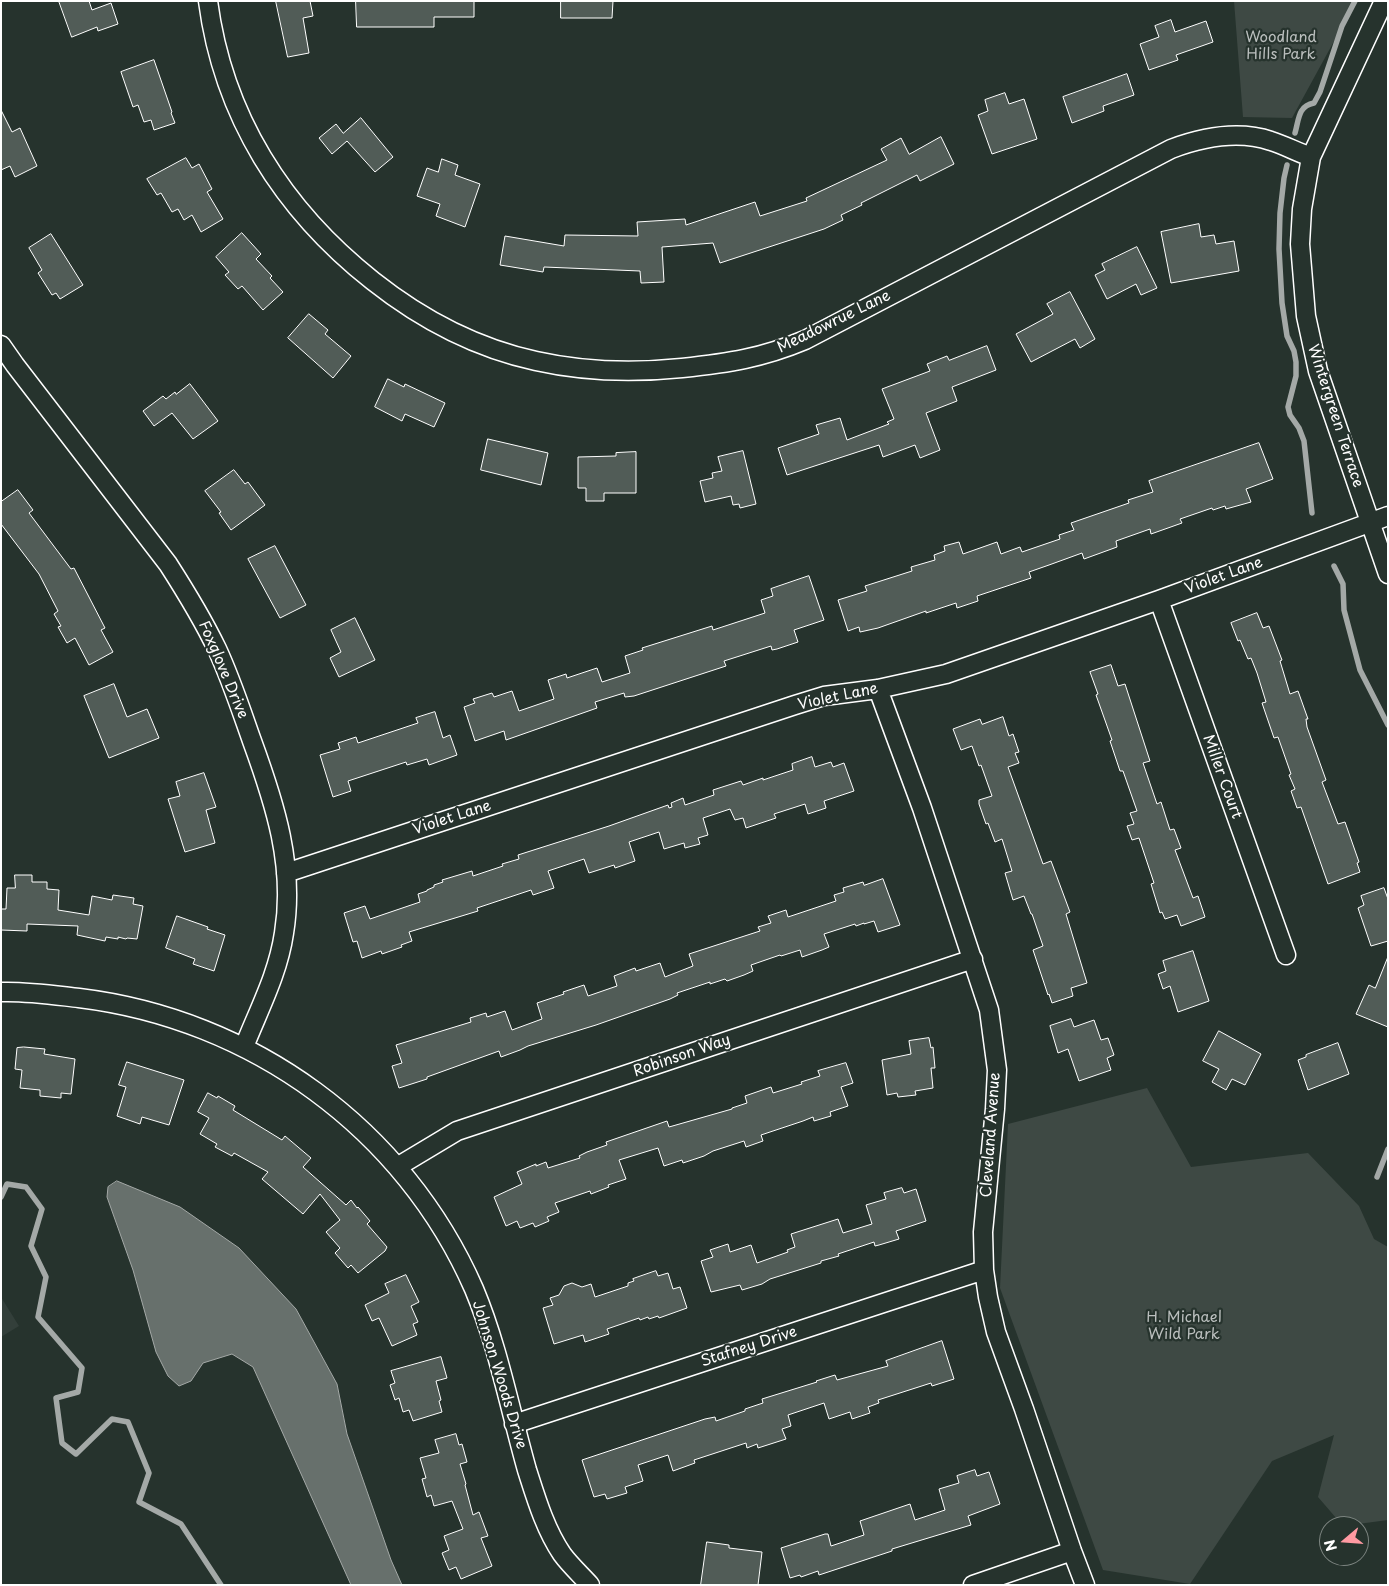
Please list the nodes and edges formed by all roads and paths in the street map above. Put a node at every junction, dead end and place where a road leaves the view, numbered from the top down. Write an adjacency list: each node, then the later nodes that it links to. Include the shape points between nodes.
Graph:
1 (208, 1): 3 (street, Meadowrue Lane, via 216,48 235,106 282,189 326,240 391,295 448,329 505,352 565,367 596,371 658,371 729,363 787,347 1195,140 1245,136 1270,140)
2 (1384, 1): 3 (street, Wintergreen Terrace)
3 (1311, 157): 6 (street, Wintergreen Terrace, via 1300,244 1306,316 1320,376)
4 (1, 344): 10 (street, Foxglove Drive, via 168,564 202,620 232,685 265,777 282,834)
5 (1388, 516): 6 (street, Violet Lane)
6 (1370, 522): 7 (street, Wintergreen Terrace); 8 (street, Violet Lane)
7 (1388, 574)
8 (1159, 600): 9 (street, Violet Lane, via 946,674); 11 (street, Miller Court)
9 (878, 688): 10 (street, Violet Lane, via 824,696 795,705); 12 (street, Cleveland Avenue)
10 (286, 873): 14 (street, Foxglove Drive, via 286,912 281,950 267,994)
11 (1286, 955)
12 (973, 958): 15 (street, Robinson Way, via 457,1131); 16 (street, Cleveland Avenue, via 989,1010 997,1070 983,1232)
13 (1, 992): 14 (street, Johnson Woods Drive, via 51,994 153,1012 200,1027)
14 (244, 1047): 15 (street, Johnson Woods Drive, via 326,1099 364,1131)
15 (397, 1166): 17 (street, Johnson Woods Drive, via 440,1225 474,1290 497,1356)
16 (984, 1270): 17 (street, Stafney Drive); 18 (street, Cleveland Avenue, via 996,1332)
17 (514, 1424): 19 (street, Johnson Woods Drive, via 539,1510 562,1554)
18 (1072, 1552): 20 (street); 21 (street, Cleveland Avenue)
19 (590, 1585)
20 (973, 1585)
21 (1085, 1585)

